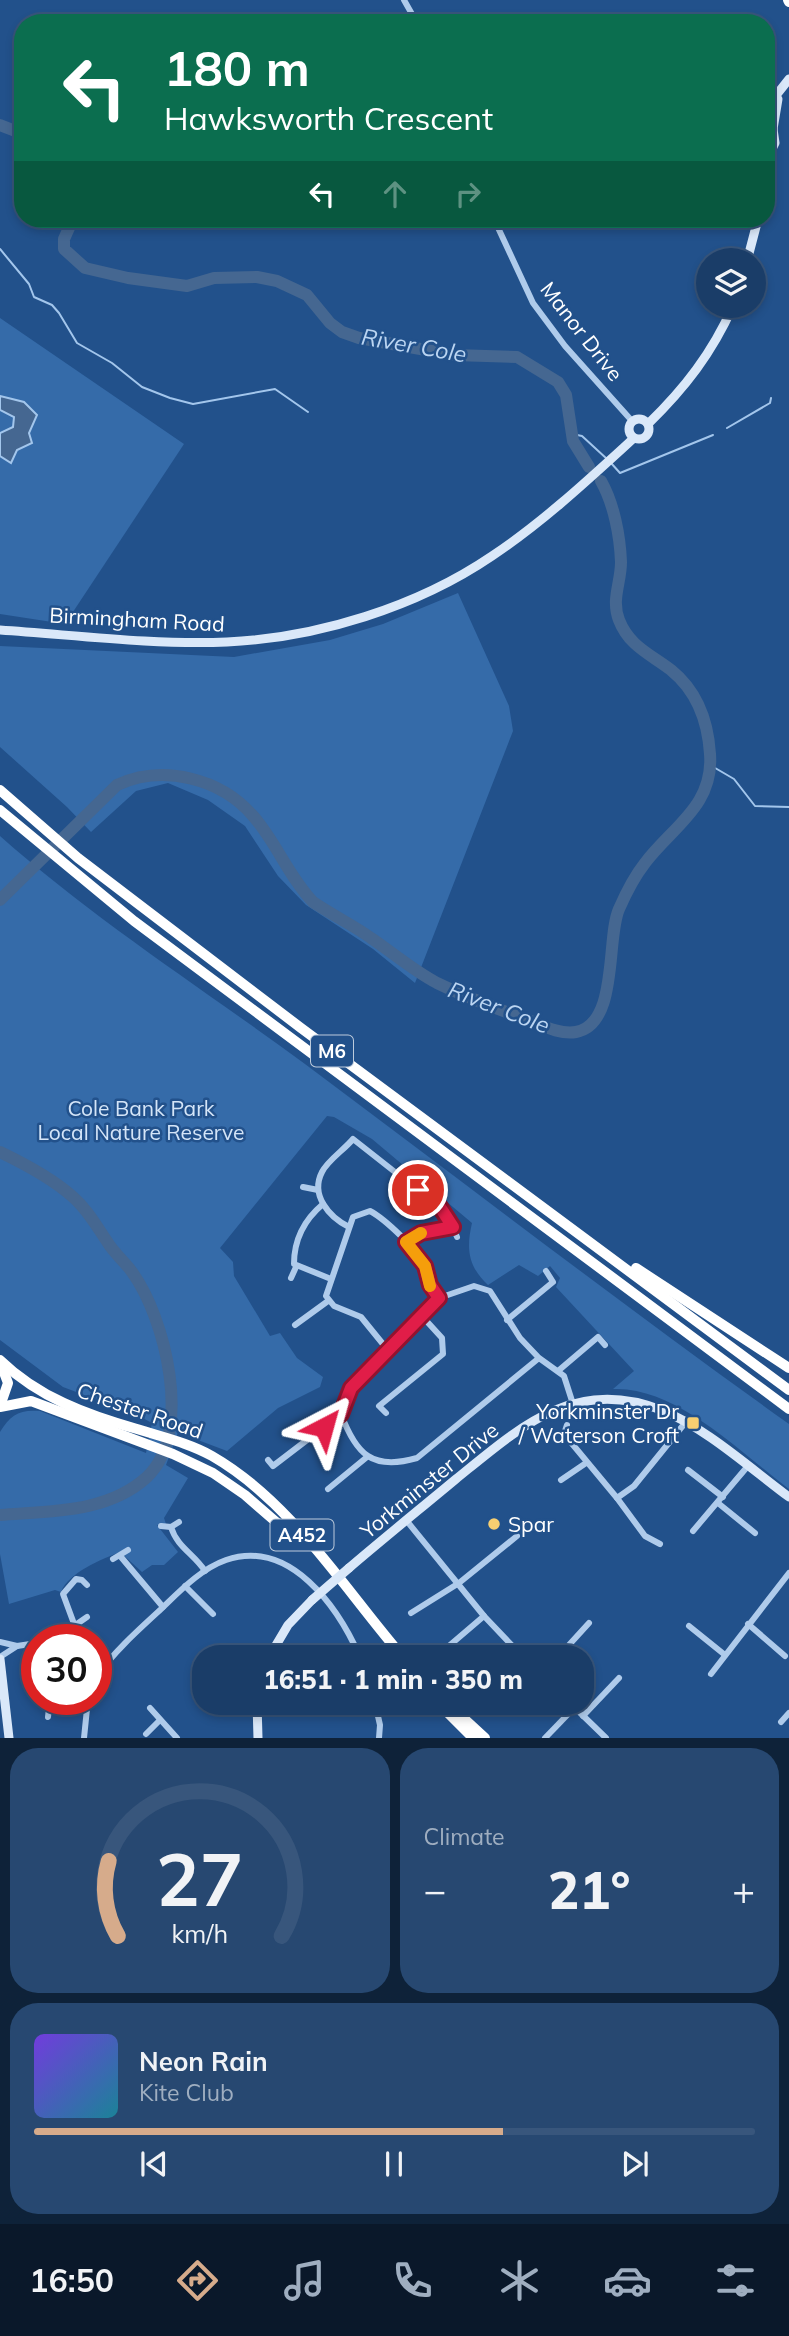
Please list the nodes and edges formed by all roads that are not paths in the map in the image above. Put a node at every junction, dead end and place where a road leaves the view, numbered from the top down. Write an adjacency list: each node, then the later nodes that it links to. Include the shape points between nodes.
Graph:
1 (789, 79): 2 (main road)
2 (780, 94): 3 (main road); 4 (main road)
3 (775, 99)
4 (775, 110)
5 (498, 228): 9 (street, Manor Drive, via 533,303)
6 (756, 228): 7 (main road)
7 (750, 248)
8 (726, 318): 10 (main road, via 701,365)
9 (632, 421): 10 (main road, via 642,418); 11 (main road, via 629,430)
10 (649, 424): 11 (main road, via 645,437)
11 (634, 438): 12 (main road, Birmingham Road, via 531,528 464,572 396,604 322,628 207,642)
12 (0, 630)
13 (0, 790): 25 (highway, M6, via 78,858)
14 (0, 810): 45 (highway, M6, via 68,869)
15 (344, 1133): 16 (street)
16 (353, 1139): 17 (street); 19 (street, via 322,1172)
17 (400, 1176)
18 (303, 1187): 19 (street)
19 (318, 1190): 21 (street)
20 (418, 1190): 23 (street, via 440,1207)
21 (323, 1204): 22 (street); 27 (street, via 305,1220 294,1253)
22 (349, 1227): 26 (street, via 353,1217 370,1211); 30 (street)
23 (453, 1227): 24 (street); 26 (street, via 421,1233)
24 (457, 1237)
25 (588, 1240): 40 (highway, M6); 42 (highway, M6)
26 (406, 1242): 31 (street, via 425,1266)
27 (296, 1267): 29 (street); 30 (street)
28 (546, 1271): 34 (street, via 553,1282)
29 (291, 1278)
30 (331, 1279): 32 (street)
31 (439, 1298): 33 (street); 34 (street, via 474,1286 490,1291)
32 (328, 1301): 35 (street); 37 (street, via 360,1317)
33 (421, 1315): 37 (street); 46 (street, via 442,1338 443,1354 379,1406)
34 (507, 1320): 38 (street)
35 (295, 1325)
36 (605, 1345): 41 (street, via 598,1337)
37 (387, 1349): 47 (street, via 351,1388)
38 (538, 1358): 41 (street); 51 (street, via 416,1458 399,1463)
39 (0, 1362): 44 (highway, A452, via 8,1383); 50 (highway, Chester Road / A452, via 58,1401)
40 (789, 1368)
41 (558, 1371): 43 (street, via 568,1382)
42 (789, 1390)
43 (573, 1404): 48 (main road, Yorkminster Drive, via 604,1399 642,1404); 61 (main road, Yorkminster Drive, via 524,1425)
44 (0, 1406): 50 (highway, Chester Road / A452, via 31,1401)
45 (788, 1408)
46 (386, 1413)
47 (341, 1414): 51 (street, via 355,1446); 52 (street, via 273,1466)
48 (685, 1423): 54 (main road, Yorkminster Drive); 59 (street, via 634,1486)
49 (567, 1425): 53 (street, via 564,1434)
50 (141, 1435): 90 (highway, Chester Road / A452, via 213,1473 273,1516); 91 (highway, Chester Road / A452, via 177,1441 224,1464 266,1498)
51 (367, 1457): 57 (street)
52 (268, 1460)
53 (586, 1463): 56 (street); 59 (street)
54 (747, 1467): 58 (main road, Yorkminster Drive); 60 (street)
55 (688, 1470): 60 (street)
56 (561, 1480)
57 (328, 1489)
58 (789, 1497)
59 (617, 1498): 68 (street, via 645,1536)
60 (720, 1500): 65 (street); 66 (street)
61 (406, 1520): 74 (street); 88 (main road, Yorkminster Drive, bridge, via 312,1600)
62 (179, 1522): 64 (street)
63 (160, 1527): 64 (street)
64 (171, 1527): 72 (street, via 180,1547)
65 (693, 1531)
66 (755, 1533)
67 (517, 1536): 74 (street)
68 (660, 1544)
69 (128, 1550): 70 (street)
70 (121, 1557): 71 (street); 77 (street)
71 (113, 1559)
72 (205, 1571): 76 (street); 89 (street, via 228,1559 261,1557 296,1570 327,1601)
73 (789, 1573): 85 (street)
74 (459, 1583): 78 (street); 80 (street)
75 (87, 1586): 83 (street, via 76,1579 63,1594)
76 (186, 1586): 77 (street); 79 (street)
77 (163, 1607): 99 (street)
78 (411, 1613)
79 (213, 1614)
80 (484, 1616): 92 (street); 93 (street)
81 (86, 1618): 84 (street)
82 (589, 1623): 94 (street)
83 (74, 1624)
84 (82, 1624)
85 (748, 1624): 97 (street); 98 (street)
86 (689, 1626): 97 (street)
87 (0, 1642): 95 (street)
88 (276, 1645)
89 (354, 1645)
90 (386, 1645)
91 (393, 1645)
92 (450, 1645)
93 (512, 1645)
94 (569, 1645)
95 (18, 1646): 96 (street); 100 (street)
96 (21, 1646)
97 (725, 1655): 101 (street)
98 (785, 1656)
99 (112, 1657)
100 (0, 1658): 115 (main road)
101 (711, 1674)
102 (619, 1678): 111 (street)
103 (150, 1708): 112 (street)
104 (789, 1713): 113 (street)
105 (86, 1715): 116 (street)
106 (257, 1715): 118 (main road)
107 (378, 1715): 119 (street)
108 (450, 1715): 120 (highway)
109 (460, 1715): 121 (highway)
110 (564, 1715): 122 (street)
111 (583, 1716): 123 (street)
112 (160, 1720): 114 (street); 117 (street)
113 (781, 1722)
114 (146, 1734)
115 (9, 1738)
116 (84, 1738)
117 (177, 1738)
118 (258, 1738)
119 (379, 1738)
120 (473, 1738)
121 (485, 1738)
122 (545, 1738)
123 (606, 1738)

